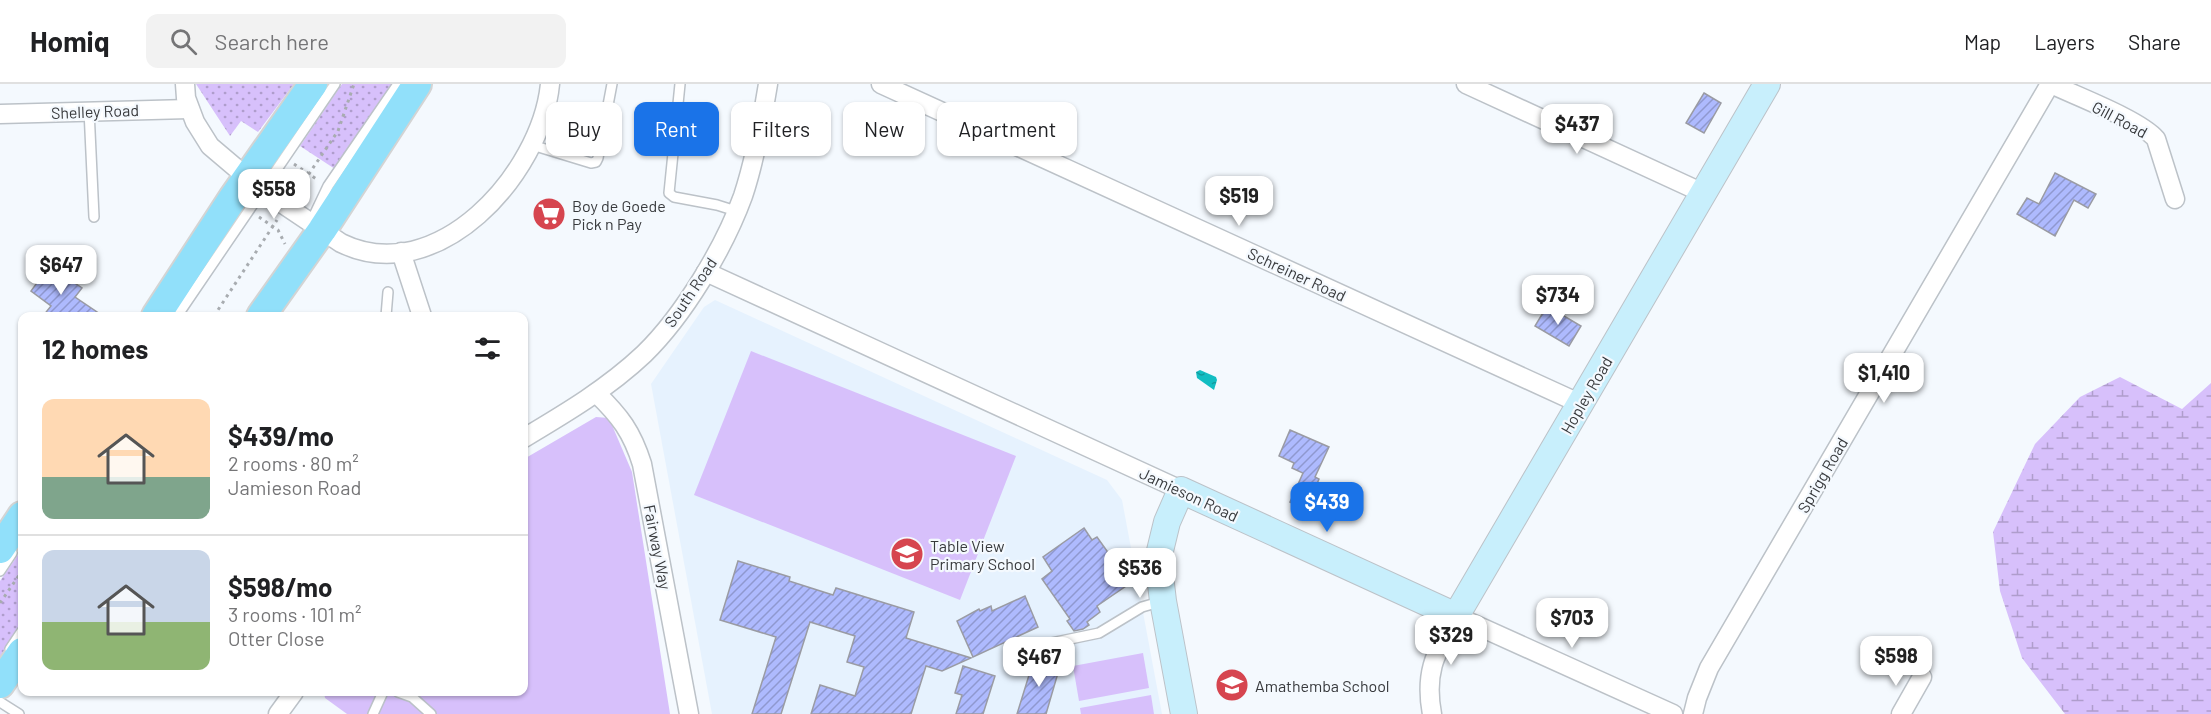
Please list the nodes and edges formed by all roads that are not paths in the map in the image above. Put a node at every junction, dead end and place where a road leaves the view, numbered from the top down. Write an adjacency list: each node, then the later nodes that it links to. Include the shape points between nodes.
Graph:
1 (185, 84): 14 (street)
2 (313, 84): 18 (main road)
3 (335, 84): 18 (lane)
4 (398, 84): 23 (lane, via 328,186)
5 (417, 84): 23 (main road)
6 (550, 84): 17 (street)
7 (612, 84): 17 (lane, via 596,162)
8 (680, 84): 21 (lane, via 669,193)
9 (768, 84): 21 (street, South Road, via 756,148)
10 (881, 84): 33 (street, Schreiner Road)
11 (1466, 84): 19 (street)
12 (1767, 84): 19 (street, Hopley Road)
13 (2050, 84): 20 (street, Gill Road, via 2135,124 2156,139); 55 (street, Sprigg Road, via 1709,668)
14 (189, 109): 15 (street, Shelley Road); 18 (street, via 210,146)
15 (89, 110): 16 (street, Shelley Road); 22 (lane)
16 (0, 114)
17 (532, 145): 24 (street, via 518,171 478,215 434,243)
18 (254, 184): 23 (street); 27 (main road); 28 (lane)
19 (1703, 193): 33 (street, Hopley Road)
20 (2175, 199)
21 (736, 211): 25 (street, South Road)
22 (94, 217)
23 (312, 228): 24 (street, via 355,250 390,255); 29 (main road)
24 (401, 252): 31 (street)
25 (705, 272): 32 (street, South Road, via 678,314 644,354); 35 (street, Jamieson Road)
26 (388, 292): 30 (lane)
27 (159, 312)
28 (179, 312)
29 (263, 312)
30 (386, 312)
31 (421, 312)
32 (596, 393): 34 (street, South Road); 51 (street, Fairway Way, via 625,424 642,464)
33 (1581, 404): 40 (street, Hopley Road)
34 (528, 436)
35 (1180, 490): 39 (street, via 1158,559); 40 (street, Jamieson Road)
36 (18, 525): 37 (main road)
37 (8, 548): 38 (lane)
38 (0, 571)
39 (1163, 601): 41 (lane, via 1142,607 1099,633); 52 (street)
40 (1456, 616): 53 (street, Hopley Road, via 1430,674); 54 (street, Jamieson Road)
41 (1051, 643)
42 (14, 654): 44 (main road)
43 (1922, 677): 56 (street)
44 (0, 684)
45 (381, 696): 49 (lane)
46 (409, 696): 50 (lane)
47 (0, 702): 48 (lane)
48 (19, 714)
49 (373, 714)
50 (431, 714)
51 (689, 714)
52 (1184, 714)
53 (1432, 714)
54 (1673, 714)
55 (1694, 714)
56 (1901, 714)

